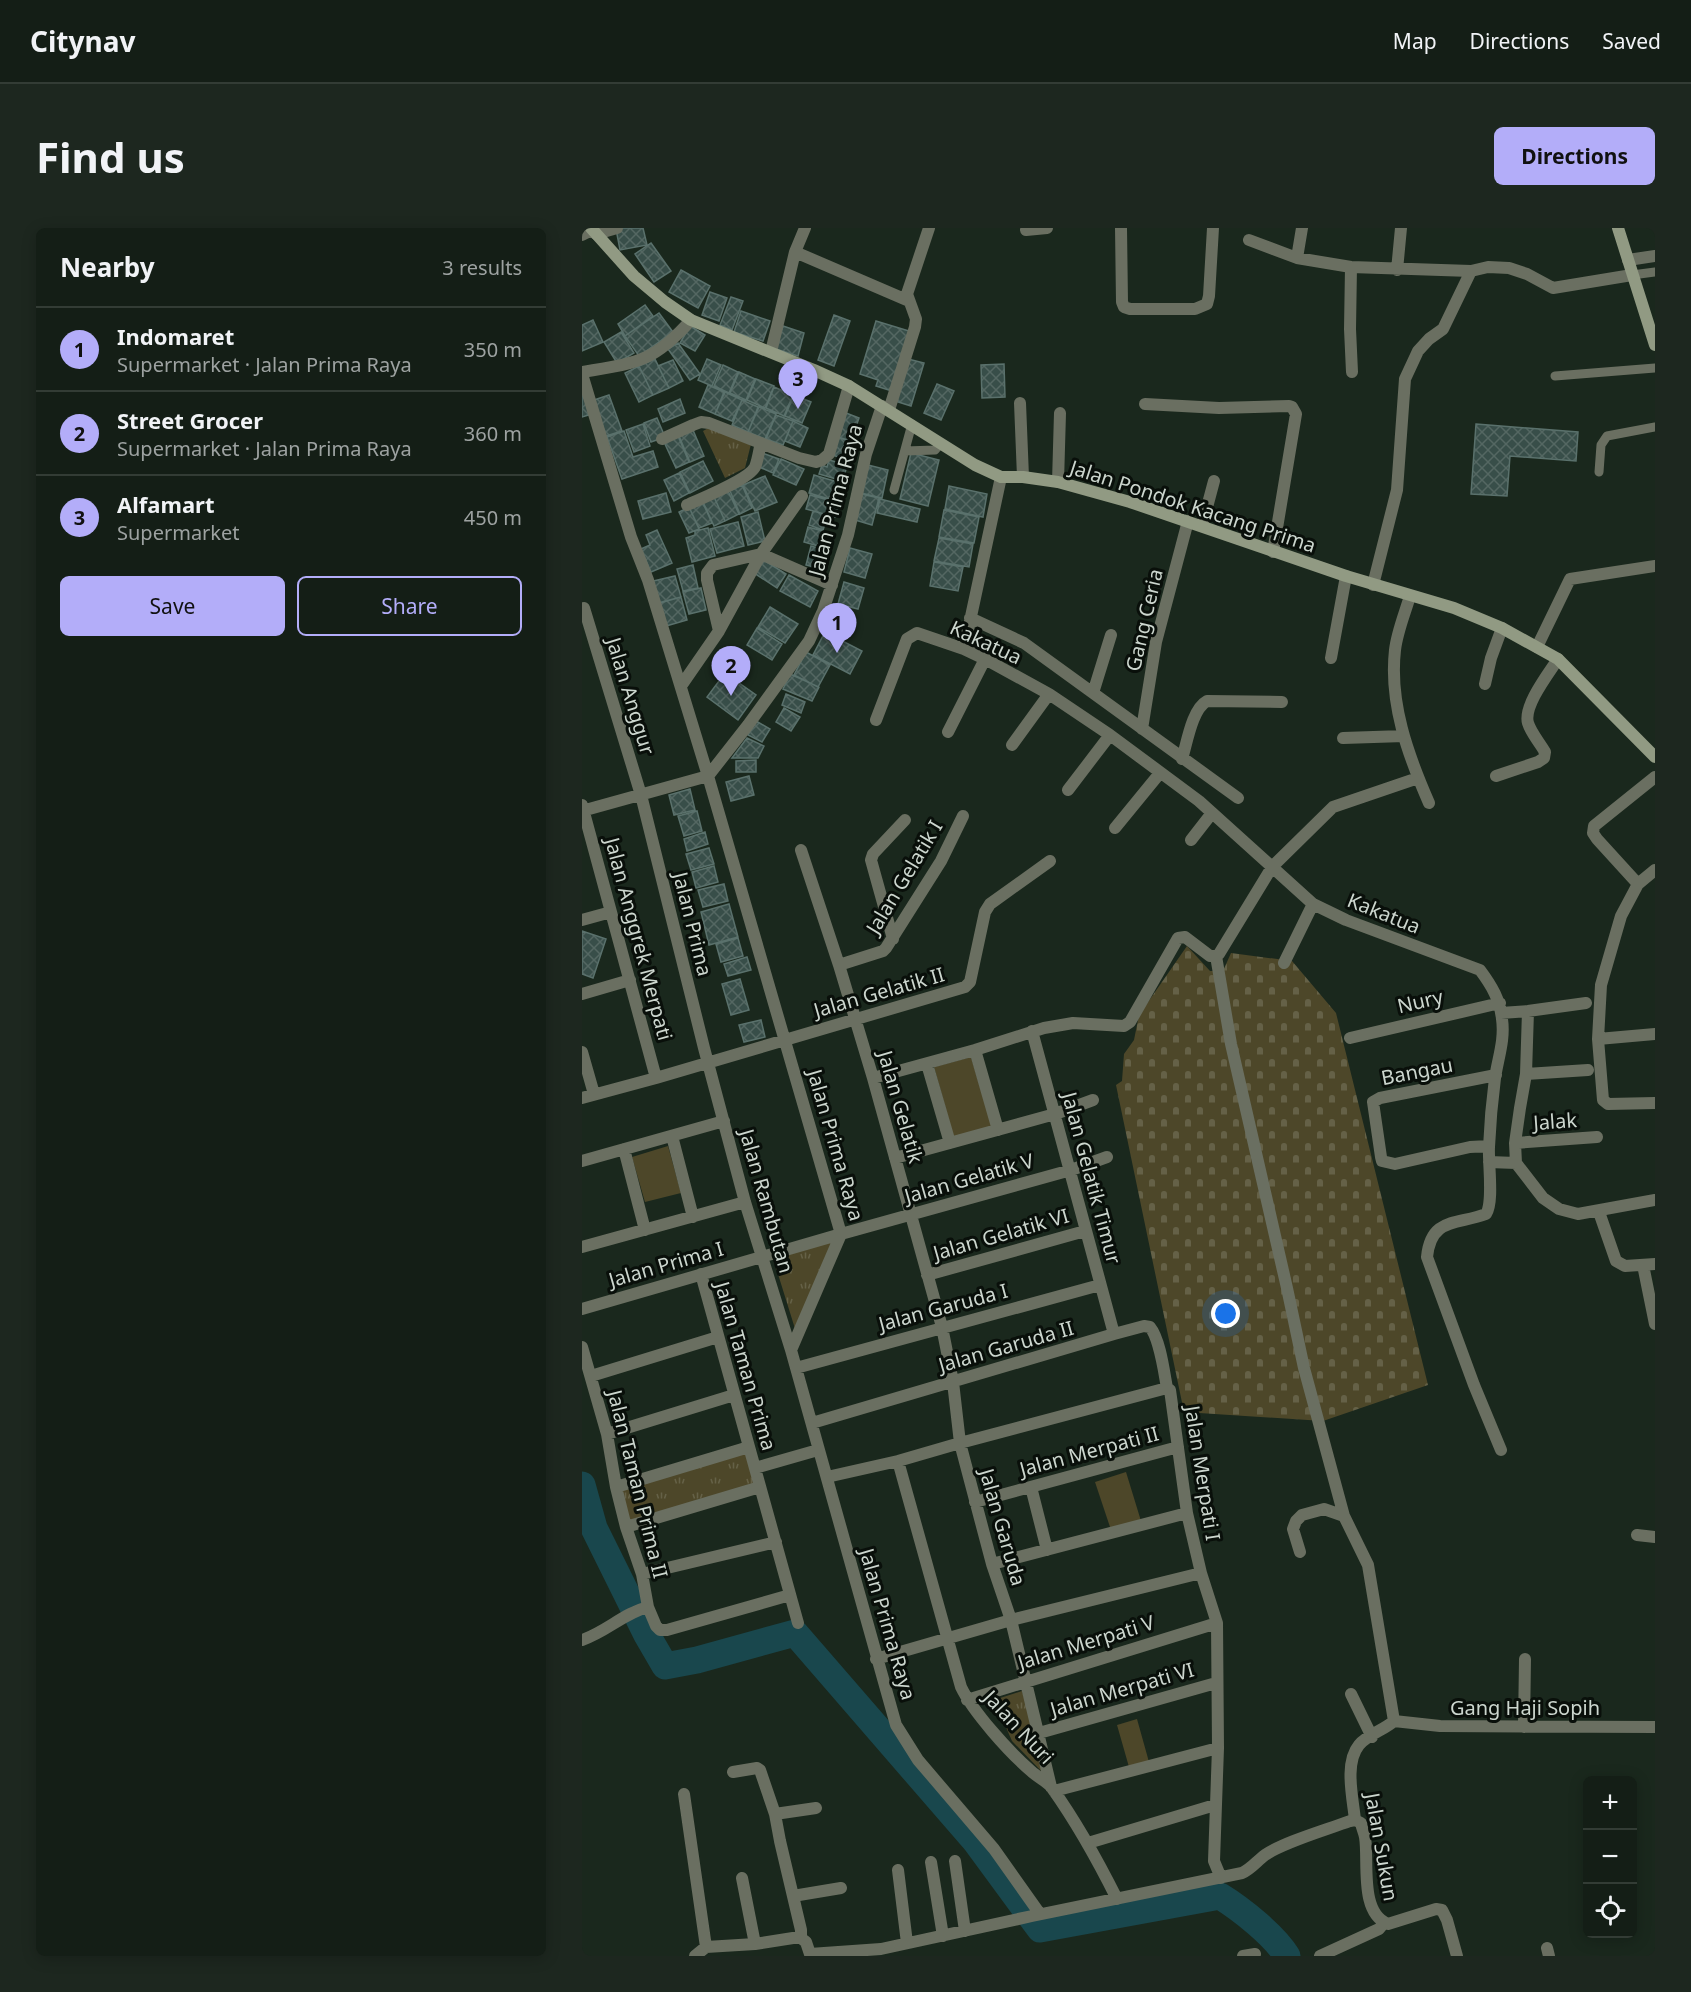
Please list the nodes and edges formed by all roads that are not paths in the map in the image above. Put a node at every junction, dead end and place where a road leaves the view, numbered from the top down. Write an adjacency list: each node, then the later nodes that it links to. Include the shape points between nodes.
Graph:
1 (616, 228): 11 (street)
2 (805, 228): 13 (street)
3 (929, 228): 22 (street, Jalan Prima Raya, via 908,288)
4 (1047, 228): 10 (street)
5 (1121, 228): 6 (street, via 1124,307 1195,309 1207,304 1209,296)
6 (1213, 228)
7 (1302, 228): 15 (street)
8 (1401, 228): 18 (street)
9 (1618, 228): 16 (street)
10 (1026, 230)
11 (590, 232): 23 (street, Jalan Pondok Kacang Prima, via 634,276)
12 (1249, 240): 15 (street)
13 (795, 252): 22 (street); 25 (street)
14 (1655, 256): 16 (street)
15 (1297, 258): 17 (street)
16 (1628, 260): 21 (street)
17 (1351, 267): 18 (street); 27 (street)
18 (1397, 270): 19 (street)
19 (1471, 271): 21 (street, via 1509,268 1553,288); 56 (street, via 1443,329 1418,351 1405,379 1397,490)
20 (1655, 272): 21 (lane)
21 (1632, 275): 24 (street)
22 (909, 301): 33 (street, Jalan Prima Raya, via 915,327)
23 (691, 320): 25 (street, Jalan Pondok Kacang Prima); 28 (street, via 646,359)
24 (1655, 345)
25 (771, 352): 30 (street, Jalan Pondok Kacang Prima)
26 (1655, 368): 29 (lane)
27 (1352, 372)
28 (582, 373): 69 (street)
29 (1555, 376)
30 (849, 386): 33 (street, Jalan Pondok Kacang Prima); 38 (street, via 829,454 822,460 799,458)
31 (1020, 403): 43 (street)
32 (1145, 404): 51 (street, via 1292,407 1296,414)
33 (885, 408): 35 (street, Jalan Pondok Kacang Prima); 55 (street, Jalan Prima Raya, via 866,454)
34 (1060, 413): 45 (street)
35 (912, 424): 39 (street, Jalan Pondok Kacang Prima); 40 (lane)
36 (1655, 427): 41 (lane, via 1607,436 1601,445)
37 (662, 439): 38 (street, via 701,422)
38 (761, 443): 48 (street, via 750,473)
39 (941, 443): 40 (lane, via 935,450); 42 (street, Jalan Pondok Kacang Prima)
40 (905, 451): 46 (lane)
41 (1599, 472)
42 (1001, 477): 43 (street, Jalan Pondok Kacang Prima); 59 (street)
43 (1023, 477): 45 (street, Jalan Pondok Kacang Prima)
44 (1214, 481): 50 (street)
45 (1058, 482): 49 (street, Jalan Pondok Kacang Prima)
46 (894, 490)
47 (802, 496): 52 (street)
48 (687, 505)
49 (1188, 521): 50 (street, Jalan Pondok Kacang Prima); 74 (street, Gang Ceria, via 1156,642)
50 (1202, 526): 51 (street, Jalan Pondok Kacang Prima)
51 (1273, 552): 54 (street, Jalan Pondok Kacang Prima)
52 (761, 554): 55 (street); 61 (street); 61 (street, via 713,565 707,573)
53 (1655, 566): 63 (street, via 1570,579)
54 (1346, 576): 56 (street, Jalan Pondok Kacang Prima); 65 (street)
55 (832, 585): 83 (street, Jalan Prima Raya, via 809,641)
56 (1373, 585): 57 (street, Jalan Pondok Kacang Prima)
57 (1410, 596): 60 (street, Jalan Pondok Kacang Prima); 77 (street, via 1395,648 1394,676)
58 (584, 608): 88 (street, Jalan Anggur)
59 (970, 618): 64 (street); 70 (street, via 1024,643)
60 (1502, 627): 63 (street, Jalan Pondok Kacang Prima); 68 (street)
61 (719, 631): 69 (street)
62 (1112, 635): 70 (street)
63 (1537, 647): 67 (street, Jalan Pondok Kacang Prima)
64 (964, 649): 66 (street, Kakatua); 73 (street, Kakatua, via 917,633 911,635)
65 (1331, 658)
66 (985, 659): 71 (street, Kakatua); 75 (street)
67 (1558, 659): 80 (street, Jalan Pondok Kacang Prima); 84 (street, via 1528,713 1528,723 1545,752 1544,758)
68 (1485, 684)
69 (681, 686): 83 (street)
70 (1093, 693): 74 (street)
71 (1049, 694): 76 (street, Kakatua); 79 (street)
72 (1282, 702): 81 (street, via 1207,701 1196,714)
73 (876, 720)
74 (1142, 729): 81 (street)
75 (948, 732)
76 (1110, 735): 82 (street, Kakatua); 87 (street)
77 (1404, 736): 78 (street); 86 (street)
78 (1343, 738)
79 (1012, 745)
80 (1655, 757)
81 (1182, 759): 89 (street)
82 (1160, 773): 92 (street, Kakatua); 95 (street)
83 (708, 776): 88 (street); 118 (street, Jalan Prima Raya)
84 (1496, 776)
85 (1655, 777): 101 (street, via 1594,826 1593,832)
86 (1418, 778): 90 (street); 99 (street, via 1333,807)
87 (1068, 790)
88 (641, 795): 91 (street); 122 (street, Jalan Prima)
89 (1238, 798)
90 (1429, 803)
91 (583, 809): 103 (street, Jalan Anggrek Merpati)
92 (1212, 813): 96 (street); 99 (street, Kakatua)
93 (963, 816): 105 (street, Jalan Gelatik I, via 941,861)
94 (905, 820): 105 (street, via 871,861)
95 (1115, 828)
96 (1191, 840)
97 (801, 850): 108 (street, Jalan Gelatik)
98 (1050, 861): 114 (street, Jalan Gelatik II, via 990,904 970,982 965,987)
99 (1272, 867): 102 (street, Kakatua); 106 (street)
100 (1655, 870): 101 (street)
101 (1638, 884): 119 (street, via 1621,916 1601,985)
102 (1313, 904): 107 (street); 112 (street, Kakatua, via 1480,970)
103 (611, 912): 104 (street); 109 (street, Jalan Anggrek Merpati)
104 (582, 920)
105 (893, 939): 108 (street, Jalan Gelatik I, via 883,951)
106 (1216, 956): 115 (street, via 1210,956 1185,937 1178,938 1130,1022 1124,1026 1074,1023); 187 (street, via 1231,1044 1304,1368)
107 (1284, 963)
108 (839, 965): 114 (street, Jalan Gelatik)
109 (630, 980): 110 (street); 127 (street, Jalan Anggrek Merpati)
110 (582, 994)
111 (1586, 1003): 113 (street, Nury)
112 (1502, 1009): 113 (street, Nury); 117 (street, Nury); 126 (street, Kakatua, via 1503,1039)
113 (1524, 1011): 125 (street)
114 (855, 1019): 118 (street, Jalan Gelatik II); 128 (street, Jalan Gelatik)
115 (1032, 1032): 120 (street); 132 (street, Jalan Gelatik Timur)
116 (1655, 1035): 119 (street)
117 (1350, 1038)
118 (786, 1039): 122 (street, Jalan Gelatik II); 153 (street, Jalan Prima Raya)
119 (1598, 1039): 131 (street, via 1603,1100 1608,1104)
120 (975, 1050): 123 (street); 134 (street)
121 (582, 1052): 129 (street)
122 (708, 1062): 127 (street, Jalan Gelatik II); 133 (street, Jalan Rambutan)
123 (927, 1064): 128 (street); 137 (street)
124 (1588, 1070): 125 (street)
125 (1526, 1074): 138 (street)
126 (1496, 1075): 139 (street, Kakatua); 139 (street, Bangau, via 1372,1102 1381,1157 1386,1163)
127 (656, 1078): 129 (street, Jalan Gelatik II)
128 (873, 1078): 142 (street, Jalan Gelatik)
129 (588, 1096)
130 (1093, 1100): 132 (street)
131 (1655, 1103)
132 (1055, 1114): 134 (street); 145 (street, Jalan Gelatik Timur)
133 (724, 1121): 135 (street); 147 (street, Jalan Rambutan)
134 (998, 1130): 137 (street)
135 (672, 1136): 140 (street); 150 (street)
136 (1597, 1137): 138 (street, Jalak)
137 (950, 1143): 142 (street)
138 (1515, 1143): 144 (street)
139 (1489, 1146): 144 (street, Kakatua)
140 (624, 1149): 143 (street); 151 (street)
141 (1107, 1157): 145 (street, Jalan Gelatik V)
142 (895, 1158): 149 (street, Jalan Gelatik)
143 (582, 1161)
144 (1503, 1162): 148 (street, via 1559,1209 1578,1215); 178 (street, Kakatua, via 1486,1214 1440,1228 1428,1247 1427,1257)
145 (1071, 1170): 149 (street, Jalan Gelatik V); 152 (street, Jalan Gelatik Timur)
146 (1655, 1200): 148 (street)
147 (746, 1202): 150 (street); 155 (street, Jalan Rambutan)
148 (1599, 1212): 156 (street, via 1616,1261 1625,1266)
149 (910, 1215): 153 (street, Jalan Gelatik V); 158 (street, Jalan Gelatik)
150 (693, 1217): 151 (street)
151 (645, 1230): 154 (street)
152 (1085, 1231): 158 (street, Jalan Gelatik VI); 159 (street, Jalan Gelatik Timur)
153 (841, 1234): 155 (street, Jalan Gelatik V); 166 (street, Jalan Prima Raya)
154 (582, 1247)
155 (762, 1257): 157 (street, Jalan Prima I); 166 (street, Jalan Rambutan)
156 (1649, 1264): 161 (street)
157 (701, 1275): 160 (street, Jalan Prima I); 164 (street, Jalan Taman Prima)
158 (927, 1275): 162 (street, Jalan Garuda)
159 (1100, 1285): 162 (street, Jalan Garuda I); 163 (street, Jalan Gelatik Timur)
160 (582, 1309)
161 (1655, 1324)
162 (942, 1327): 167 (street, Jalan Garuda I); 169 (street, Jalan Garuda)
163 (1114, 1334): 169 (street, Jalan Garuda II); 170 (street, Jalan Garuda II, via 1144,1326 1153,1330)
164 (718, 1337): 168 (street); 171 (street, Jalan Taman Prima)
165 (582, 1347): 168 (street, Jalan Taman Prima II)
166 (791, 1350): 167 (street, Jalan Prima Raya)
167 (796, 1368): 172 (street, Jalan Prima Raya)
168 (591, 1376): 173 (street, Jalan Taman Prima II)
169 (953, 1382): 172 (street, Jalan Garuda II); 174 (street, Jalan Garuda)
170 (1167, 1388): 174 (street, Jalan Merpati I); 176 (street, Jalan Merpati I)
171 (734, 1395): 173 (street); 175 (street, Jalan Taman Prima)
172 (812, 1424): 177 (street, Jalan Prima Raya)
173 (608, 1434): 182 (street, Jalan Taman Prima II)
174 (960, 1443): 179 (street, Jalan Merpati I); 185 (street, Jalan Garuda)
175 (749, 1447): 180 (street, Jalan Taman Prima); 182 (street)
176 (1178, 1447): 184 (street, Jalan Merpati II); 186 (street, Jalan Merpati I)
177 (818, 1450): 180 (street, Jalan Taman Prima); 181 (street, Jalan Prima Raya)
178 (1502, 1450)
179 (898, 1461): 181 (street, Jalan Merpati I); 202 (street, Jalan Nuri)
180 (755, 1468): 183 (street, Jalan Taman Prima)
181 (827, 1477): 204 (street, Jalan Prima Raya)
182 (616, 1487): 188 (street, Jalan Taman Prima II)
183 (760, 1487): 188 (street); 191 (street, Jalan Taman Prima)
184 (1031, 1487): 185 (street, Jalan Merpati II); 192 (street)
185 (975, 1502): 194 (street, Jalan Garuda)
186 (1188, 1513): 192 (street); 195 (street, Jalan Merpati I)
187 (1344, 1516): 193 (street, via 1324,1509 1302,1515 1293,1529); 210 (street, via 1368,1565)
188 (626, 1527): 196 (street, Jalan Taman Prima II)
189 (1637, 1535): 190 (street)
190 (1655, 1537)
191 (776, 1542): 196 (street); 197 (street, Jalan Taman Prima)
192 (1047, 1550): 194 (street)
193 (1299, 1552)
194 (992, 1564): 199 (street, Jalan Garuda)
195 (1201, 1573): 199 (street); 201 (street, Jalan Merpati I)
196 (642, 1574): 198 (street, Jalan Taman Prima II)
197 (790, 1595): 198 (street, Jalan Taman Prima II, via 667,1630 660,1630); 200 (street, Jalan Taman Prima)
198 (637, 1611): 203 (street)
199 (1011, 1620): 202 (street); 206 (street, Jalan Garuda)
200 (798, 1623)
201 (1217, 1623): 206 (street, Jalan Merpati V); 207 (street, Jalan Merpati I)
202 (948, 1639): 204 (street); 209 (street, Jalan Nuri)
203 (582, 1640)
204 (876, 1659): 232 (street, Jalan Prima Raya, via 896,1725 907,1744 994,1849)
205 (1525, 1659): 211 (street)
206 (1024, 1681): 209 (street, Jalan Merpati V); 213 (street, Jalan Garuda)
207 (1216, 1683): 213 (street, Jalan Merpati VI); 215 (street, Jalan Merpati I)
208 (1351, 1694): 214 (street)
209 (967, 1700): 217 (street, Jalan Nuri, via 1031,1772)
210 (1394, 1721): 211 (street, Gang Haji Sopih); 214 (street, Jalan Sukun)
211 (1524, 1727): 212 (street, Gang Haji Sopih)
212 (1655, 1727)
213 (1039, 1733): 217 (street, Jalan Garuda)
214 (1372, 1737): 222 (street, Jalan Sukun, via 1359,1744 1352,1757 1350,1780)
215 (1218, 1748): 217 (street); 219 (street, Jalan Merpati I)
216 (734, 1772): 221 (street, via 759,1768)
217 (1052, 1789): 223 (street, Jalan Nuri)
218 (684, 1794): 239 (street)
219 (1215, 1805): 223 (street); 228 (street, Jalan Merpati I, via 1214,1861)
220 (816, 1808): 221 (street)
221 (775, 1814): 230 (street)
222 (1355, 1820): 228 (street, via 1278,1848 1242,1874); 233 (street, Jalan Sukun, via 1361,1823 1365,1838 1371,1907)
223 (1088, 1843): 231 (street, Jalan Nuri)
224 (955, 1861): 234 (street)
225 (931, 1862): 235 (street)
226 (898, 1870): 237 (street)
227 (742, 1878): 238 (street)
228 (1221, 1878): 231 (street)
229 (841, 1888): 230 (street)
230 (793, 1896): 236 (street)
231 (1117, 1899): 232 (street)
232 (1036, 1915): 234 (street)
233 (1384, 1923): 243 (street, via 1379,1929); 244 (street, Jalan Sukun, via 1442,1910)
234 (965, 1931): 235 (street)
235 (943, 1936): 237 (street)
236 (801, 1938): 238 (street); 241 (street)
237 (907, 1943): 240 (street)
238 (755, 1944): 239 (street)
239 (706, 1947): 242 (street)
240 (881, 1952): 241 (street)
241 (809, 1955)
242 (695, 1956)
243 (1320, 1956)
244 (1457, 1956)

